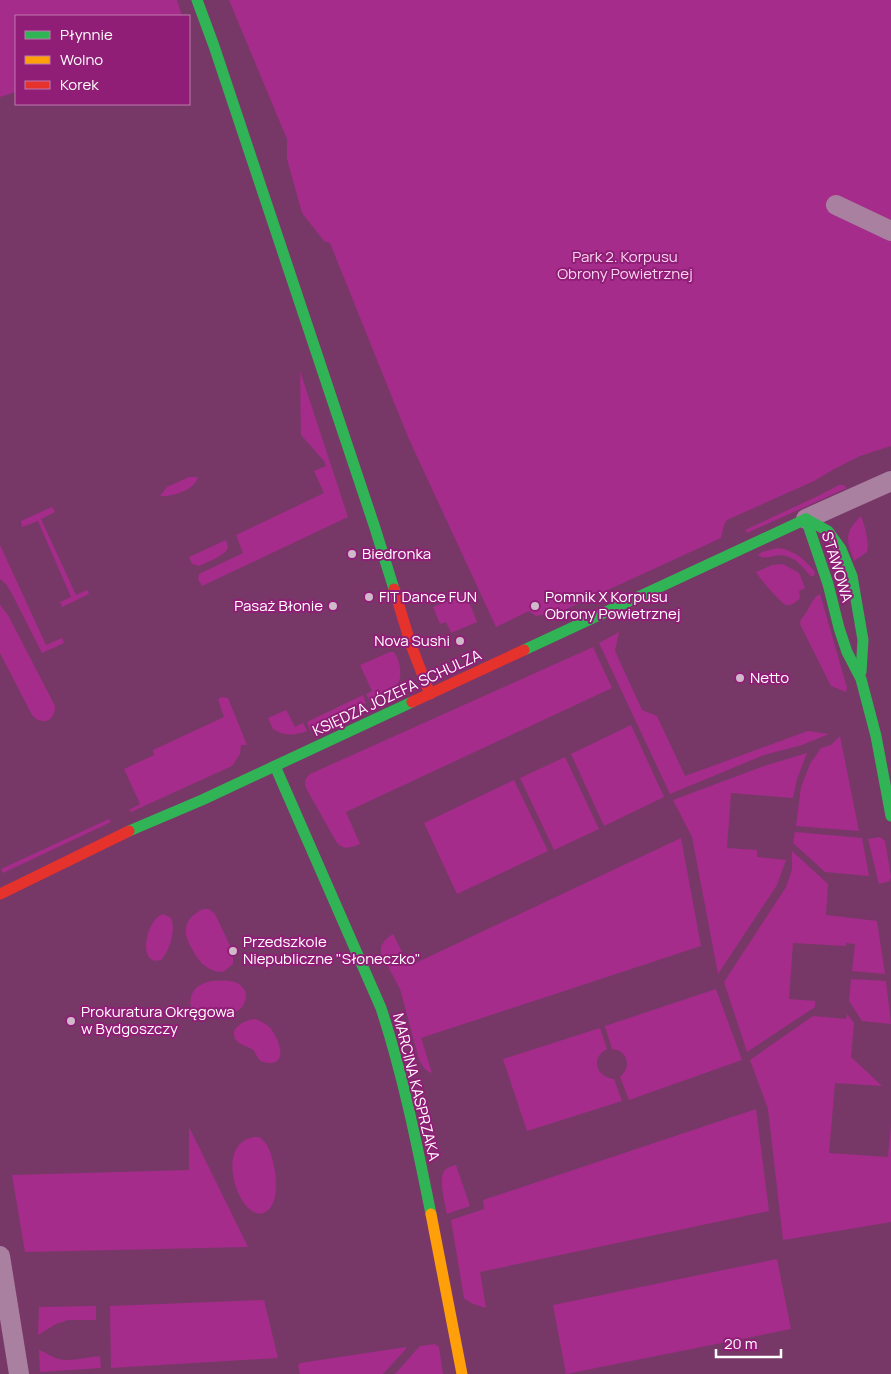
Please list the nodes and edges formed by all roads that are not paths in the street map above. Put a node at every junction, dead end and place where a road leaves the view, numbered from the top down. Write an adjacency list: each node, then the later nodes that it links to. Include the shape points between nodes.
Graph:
1 (197, 0): 7 (street)
2 (836, 204): 3 (street)
3 (891, 231)
4 (891, 481): 5 (street)
5 (806, 519): 6 (street, STAWOWA, via 847,652); 6 (street, STAWOWA, via 834,538 852,576 863,640); 7 (street, KSIĘDZA JÓZEFA SCHULZA)
6 (861, 679): 9 (street, STAWOWA)
7 (430, 694): 8 (street, KSIĘDZA JÓZEFA SCHULZA)
8 (275, 766): 10 (street, KSIĘDZA JÓZEFA SCHULZA); 13 (street, MARCINA KASPRZAKA, via 381,1008 391,1039 417,1143)
9 (891, 816)
10 (0, 894)
11 (0, 1256): 12 (street)
12 (19, 1374)
13 (462, 1374)

